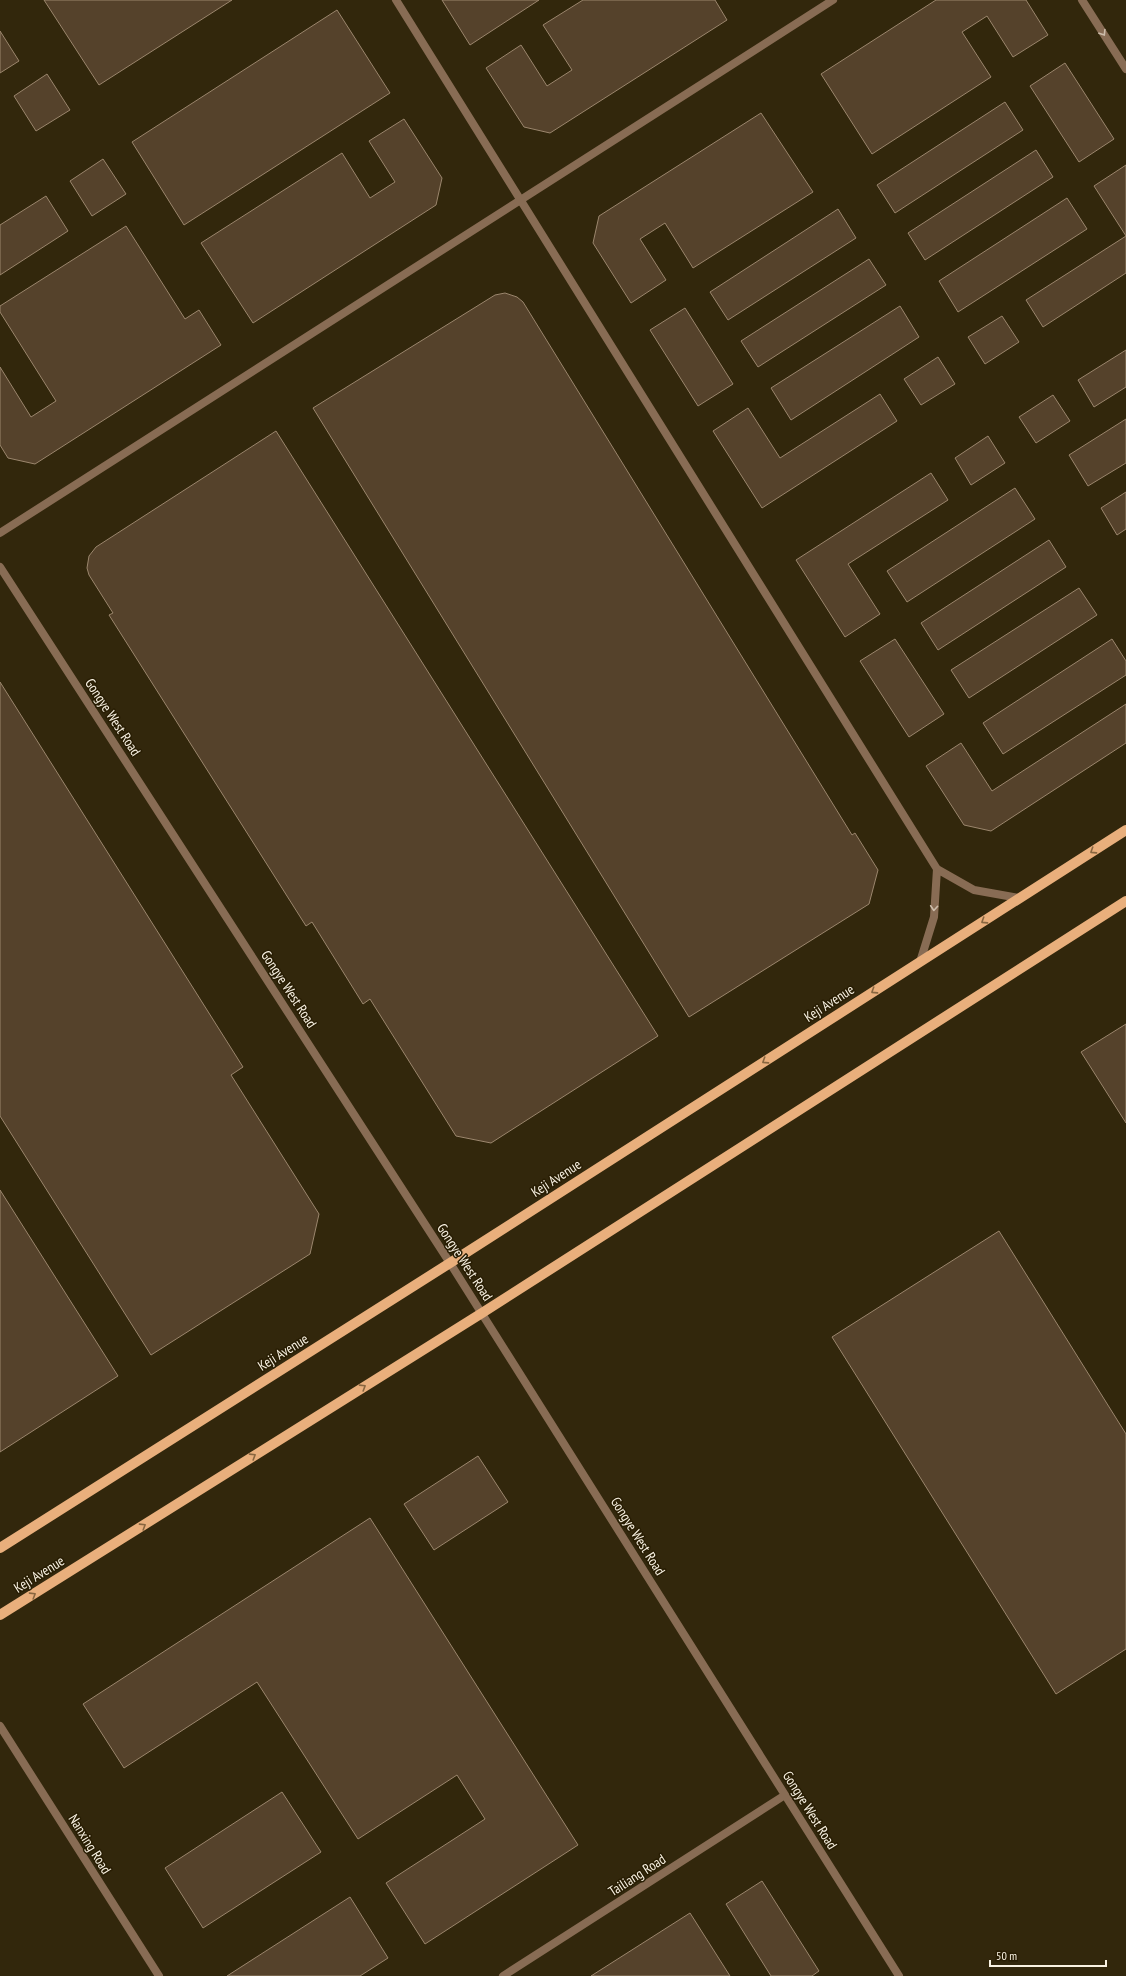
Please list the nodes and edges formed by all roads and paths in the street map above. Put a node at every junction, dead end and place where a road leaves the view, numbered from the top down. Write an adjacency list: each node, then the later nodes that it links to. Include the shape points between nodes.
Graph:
1 (396, 0): 5 (street)
2 (833, 0): 5 (street)
3 (1082, 0): 4 (street, one-way to 4)
4 (1126, 69)
5 (520, 200): 6 (street); 9 (street)
6 (0, 533)
7 (0, 567): 13 (street, Gongye West Road)
8 (1126, 830): 10 (main road, Keji Avenue, one-way to 10)
9 (937, 869): 10 (street, via 974,890); 12 (street, one-way to 12, via 934,916)
10 (1019, 898): 12 (main road, Keji Avenue, one-way to 12)
11 (1126, 901): 14 (main road, Keji Avenue)
12 (920, 962): 13 (main road, Keji Avenue, one-way to 13)
13 (450, 1263): 14 (street, Gongye West Road); 15 (main road, Keji Avenue)
14 (482, 1313): 16 (main road, Keji Avenue, one-way to 14); 18 (street, Gongye West Road)
15 (0, 1548)
16 (0, 1615)
17 (0, 1726): 19 (street, Nanxing Road)
18 (785, 1795): 20 (street, Tailiang Road); 21 (street, Gongye West Road)
19 (158, 1976)
20 (503, 1976)
21 (899, 1976)

